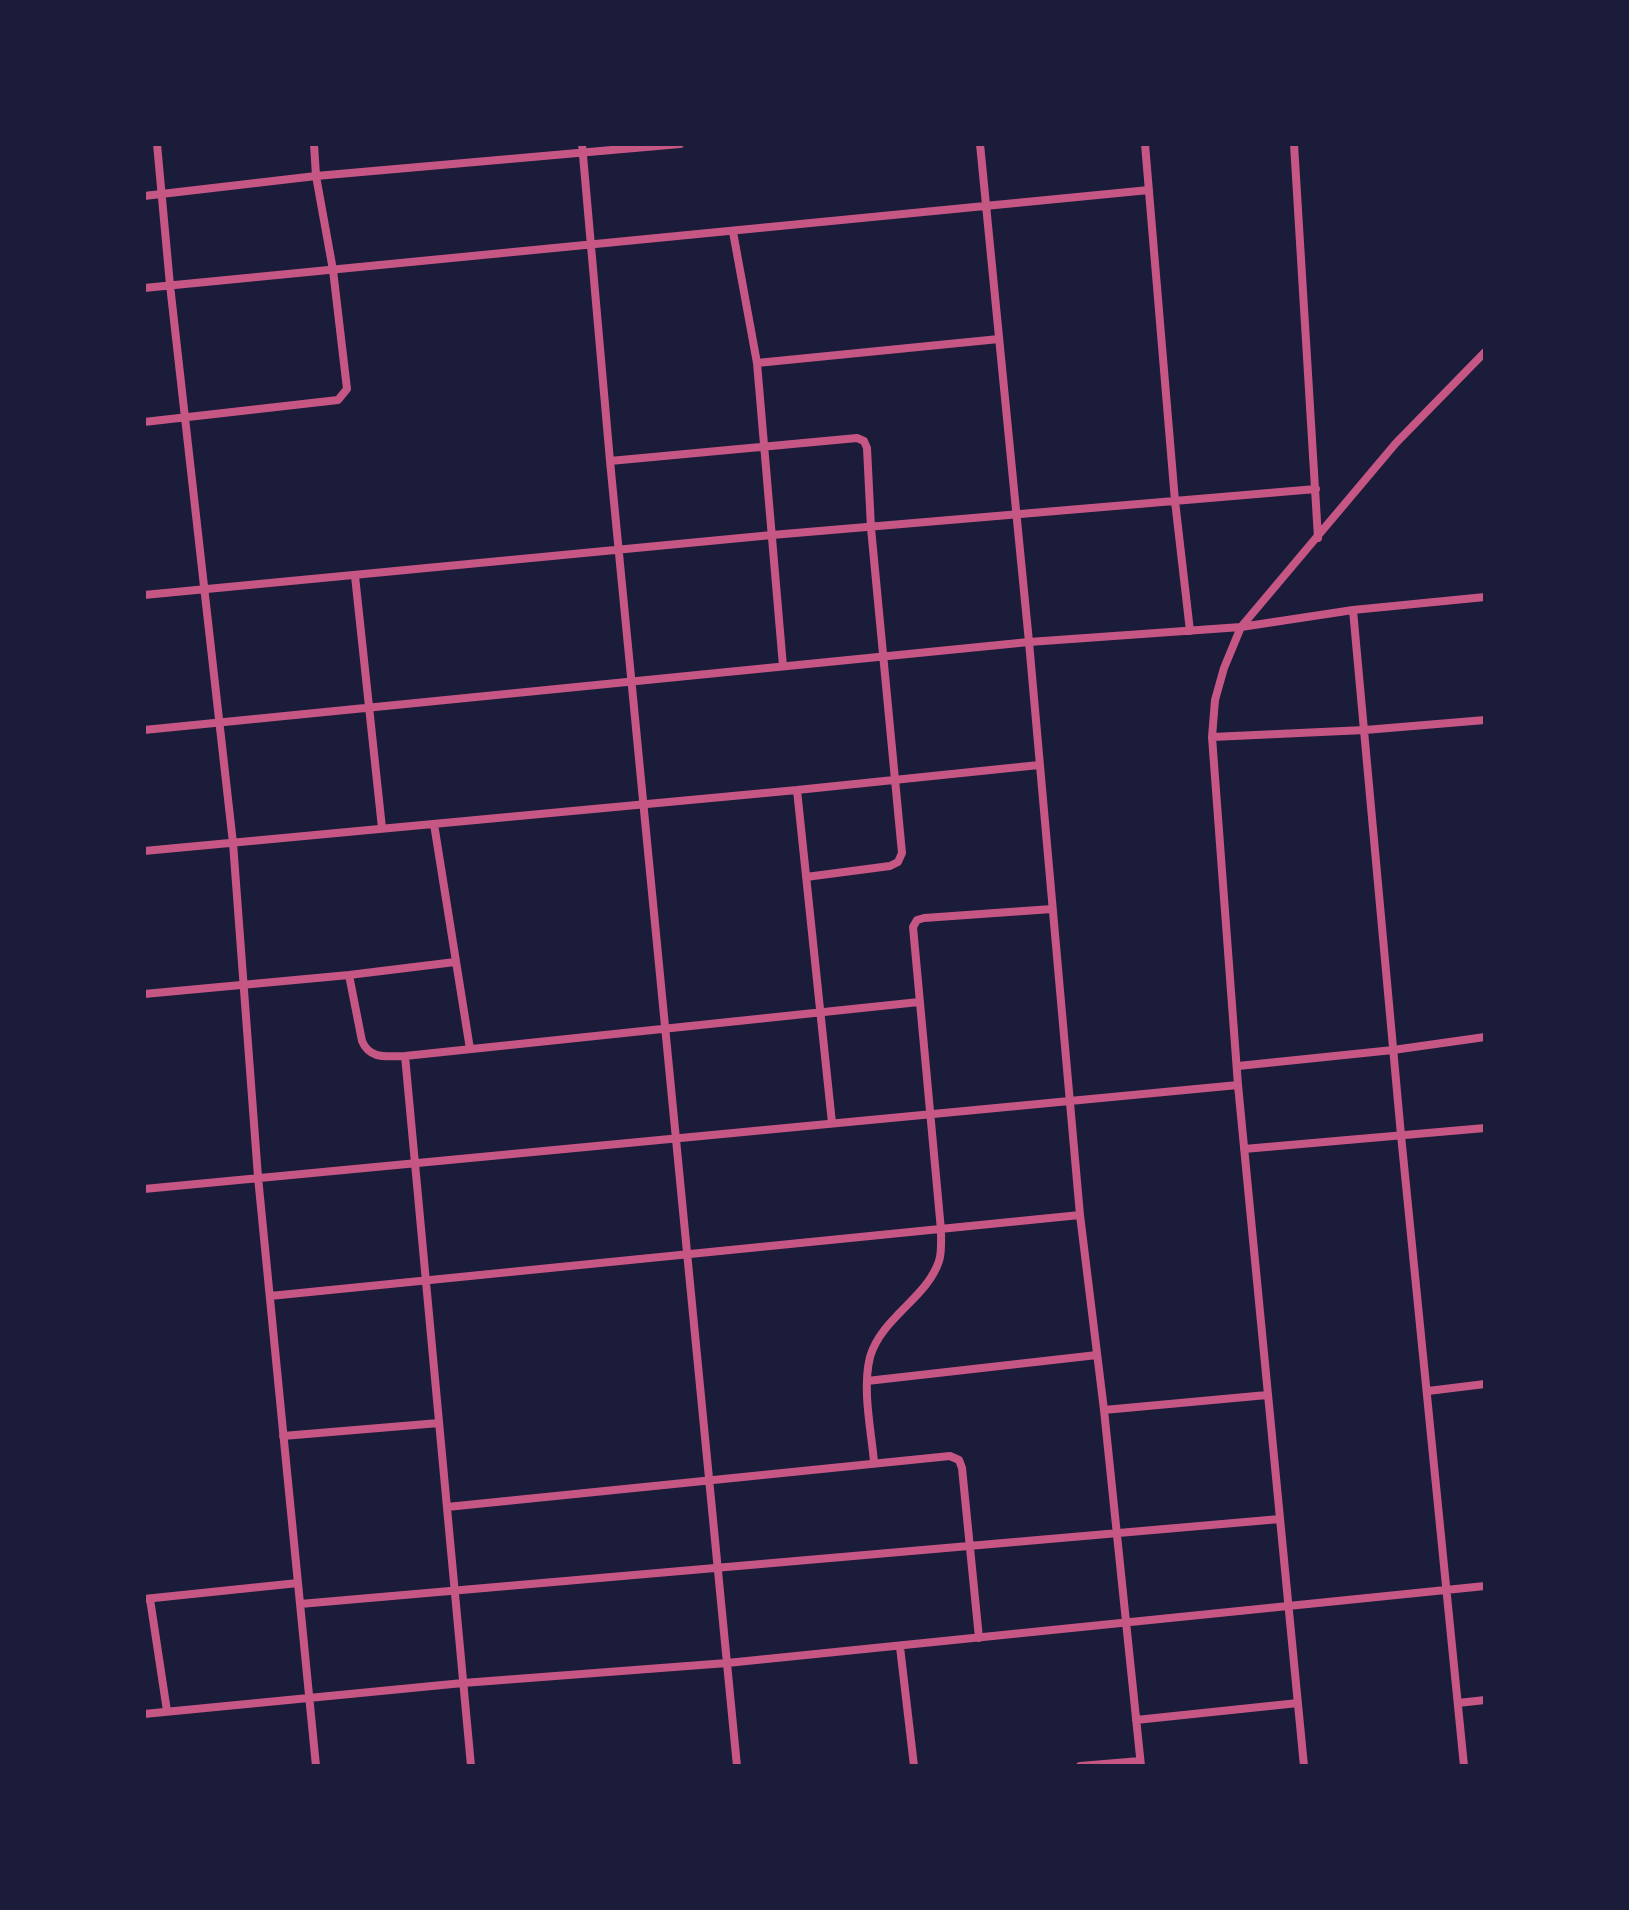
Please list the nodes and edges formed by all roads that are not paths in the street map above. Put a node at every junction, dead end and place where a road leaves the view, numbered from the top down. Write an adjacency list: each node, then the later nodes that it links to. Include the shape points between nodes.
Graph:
1 (157, 144): 10 (street)
2 (314, 144): 8 (street)
3 (680, 144): 7 (street)
4 (980, 144): 12 (street)
5 (1145, 144): 9 (street)
6 (1294, 144): 25 (street)
7 (583, 149): 8 (street); 14 (street)
8 (316, 176): 10 (street); 15 (street)
9 (1149, 190): 12 (street); 26 (street)
10 (163, 194): 11 (street); 16 (street)
11 (144, 196)
12 (986, 204): 13 (street); 18 (street)
13 (733, 232): 14 (street); 20 (street)
14 (591, 244): 15 (street); 24 (street)
15 (333, 270): 16 (street); 21 (street, via 344,395 338,400)
16 (170, 285): 17 (street); 21 (street)
17 (144, 288)
18 (999, 339): 20 (street); 27 (street)
19 (1485, 352): 30 (street, via 1396,443)
20 (757, 363): 23 (street)
21 (185, 417): 22 (street); 33 (street)
22 (144, 422)
23 (764, 446): 24 (street); 28 (street, via 864,441); 29 (street)
24 (610, 461): 31 (street)
25 (1316, 489): 26 (street); 30 (street)
26 (1175, 501): 27 (street); 38 (street)
27 (1016, 514): 28 (street); 39 (street)
28 (871, 528): 29 (street); 40 (street)
29 (772, 535): 31 (street); 41 (street)
30 (1318, 538): 37 (street)
31 (619, 550): 32 (street); 42 (street)
32 (355, 576): 33 (street); 43 (street)
33 (206, 590): 34 (street); 45 (street)
34 (144, 595)
35 (1485, 597): 36 (street)
36 (1353, 610): 37 (street); 47 (street)
37 (1241, 627): 38 (street); 48 (street, via 1215,700)
38 (1190, 631): 39 (street)
39 (1029, 642): 40 (street); 49 (street)
40 (883, 656): 41 (street); 50 (street)
41 (783, 666): 42 (street)
42 (633, 681): 43 (street); 52 (street)
43 (369, 707): 45 (street); 54 (street)
44 (1485, 720): 47 (street)
45 (221, 723): 46 (street); 55 (street)
46 (144, 730)
47 (1365, 730): 48 (street); 68 (street)
48 (1212, 737): 70 (street)
49 (1039, 765): 50 (street); 58 (street)
50 (894, 780): 51 (street); 57 (street, via 902,853 898,862)
51 (797, 790): 52 (street); 57 (street)
52 (643, 805): 53 (street); 65 (street)
53 (434, 824): 54 (street); 59 (street)
54 (382, 828): 55 (street)
55 (233, 843): 56 (street); 61 (street)
56 (144, 851)
57 (806, 877): 64 (street)
58 (1052, 909): 63 (street, via 917,920 913,927); 72 (street)
59 (455, 962): 60 (street); 67 (street)
60 (349, 975): 61 (street); 69 (street, via 366,1051)
61 (244, 985): 62 (street); 80 (street)
62 (144, 994)
63 (919, 1002): 64 (street); 73 (street)
64 (820, 1012): 65 (street); 74 (street)
65 (666, 1029): 67 (street); 77 (street)
66 (1485, 1037): 68 (street)
67 (470, 1049): 69 (street)
68 (1393, 1050): 70 (street); 76 (street)
69 (405, 1056): 79 (street)
70 (1238, 1066): 71 (street)
71 (1238, 1085): 72 (street); 78 (street)
72 (1071, 1101): 73 (street); 82 (street)
73 (930, 1114): 74 (street); 83 (street)
74 (832, 1123): 77 (street)
75 (1485, 1128): 76 (street)
76 (1401, 1135): 78 (street); 90 (street)
77 (676, 1138): 79 (street); 84 (street)
78 (1244, 1149): 91 (street)
79 (415, 1162): 80 (street); 85 (street)
80 (258, 1177): 81 (street); 86 (street)
81 (144, 1189)
82 (1080, 1215): 83 (street); 87 (street)
83 (941, 1230): 84 (street); 88 (street, via 940,1258 933,1274 882,1334 871,1355)
84 (688, 1255): 85 (street); 96 (street)
85 (426, 1281): 86 (street); 93 (street)
86 (270, 1296): 94 (street)
87 (1097, 1355): 88 (street); 92 (street)
88 (867, 1381): 95 (street)
89 (1485, 1384): 90 (street)
90 (1428, 1391): 105 (street)
91 (1267, 1395): 92 (street); 98 (street)
92 (1104, 1410): 99 (street)
93 (439, 1423): 94 (street); 97 (street)
94 (283, 1436): 102 (street)
95 (874, 1462): 96 (street); 100 (street, via 950,1456 959,1460)
96 (709, 1479): 97 (street); 101 (street)
97 (447, 1507): 104 (street)
98 (1280, 1519): 99 (street); 108 (street)
99 (1116, 1533): 100 (street); 109 (street)
100 (970, 1545): 101 (street); 110 (street)
101 (718, 1568): 104 (street); 112 (street)
102 (298, 1583): 106 (street); 107 (street)
103 (1485, 1586): 105 (street)
104 (455, 1591): 107 (street); 113 (street)
105 (1446, 1591): 108 (street); 117 (street)
106 (147, 1599): 118 (street)
107 (300, 1604): 114 (street)
108 (1289, 1607): 109 (street); 116 (street)
109 (1127, 1623): 110 (street); 120 (street)
110 (979, 1638): 111 (street)
111 (900, 1647): 112 (street); 125 (street)
112 (727, 1663): 113 (street); 124 (street)
113 (463, 1683): 114 (street); 123 (street)
114 (310, 1697): 118 (street); 122 (street)
115 (1485, 1700): 117 (street)
116 (1298, 1703): 120 (street); 127 (street)
117 (1458, 1703): 128 (street)
118 (167, 1711): 119 (street)
119 (144, 1714)
120 (1136, 1720): 121 (street)
121 (1140, 1764): 126 (street)
122 (316, 1766)
123 (471, 1766)
124 (737, 1766)
125 (914, 1766)
126 (1080, 1766)
127 (1304, 1766)
128 (1464, 1766)

